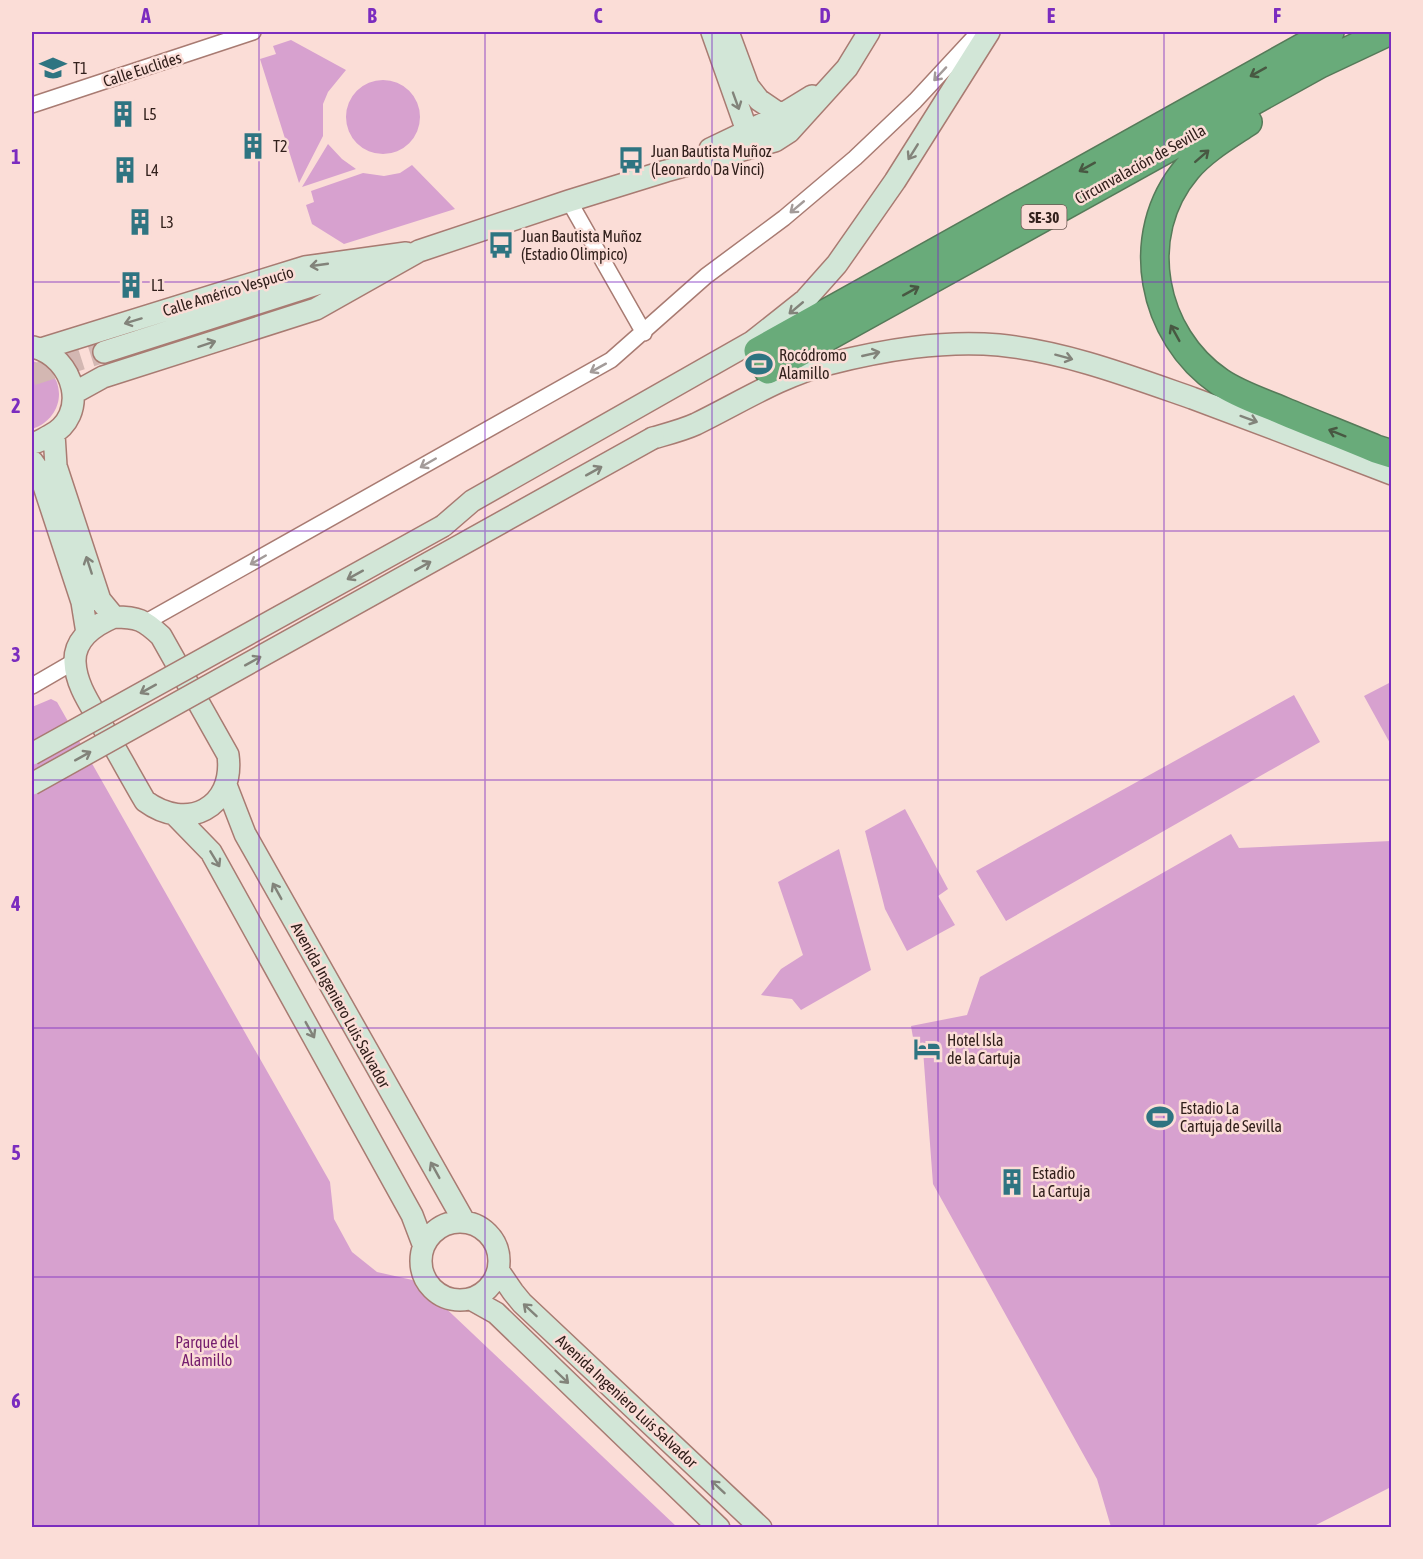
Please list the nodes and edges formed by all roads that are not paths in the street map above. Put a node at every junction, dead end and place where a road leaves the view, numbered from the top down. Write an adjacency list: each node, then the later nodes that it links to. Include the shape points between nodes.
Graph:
1 (253, 32): 9 (street, Calle Euclides)
2 (712, 32): 10 (street, one-way to 10)
3 (728, 32): 10 (street, via 748,86 759,100)
4 (869, 32): 10 (street, Calle Américo Vespucio, via 836,81)
5 (979, 32): 14 (street, one-way to 14, via 855,158 706,276)
6 (989, 32): 17 (street, one-way to 17, via 895,181)
7 (1387, 32): 8 (highway)
8 (1321, 54): 17 (highway, Circunvalación de Sevilla / SE-30); 21 (highway, one-way to 8, via 1266,404 1221,382 1182,346 1166,317 1156,285 1158,231 1170,197 1188,168)
9 (32, 105)
10 (771, 130): 11 (street, Calle Américo Vespucio); 11 (street, Calle Américo Vespucio)
11 (666, 171): 12 (street, Calle Américo Vespucio)
12 (569, 201): 13 (street, Calle Américo Vespucio); 14 (street)
13 (419, 251): 15 (street, Calle Américo Vespucio, one-way to 15, via 305,267); 16 (street); 18 (street, Calle Américo Vespucio, one-way to 13, via 103,377 316,309)
14 (644, 333): 25 (street, one-way to 25, via 611,360)
15 (36, 347): 18 (street, via 58,359 69,375)
16 (104, 352)
17 (763, 362): 23 (street, one-way to 23, via 827,364 940,345 998,345 1046,352 1115,370); 29 (street, one-way to 29, bridge, via 472,501 443,526); 30 (street, one-way to 17, bridge, via 653,438)
18 (74, 393): 19 (street, via 72,409)
19 (54, 434): 20 (street); 24 (street, one-way to 19, via 100,600 56,466)
20 (32, 443)
21 (1392, 453)
22 (32, 461): 26 (street, via 39,471 75,579)
23 (1392, 474)
24 (114, 617): 25 (street); 26 (street)
25 (146, 622): 31 (street, via 161,636 228,755)
26 (87, 633): 27 (street)
27 (75, 661): 28 (street); 32 (street, via 80,686 145,801 158,811)
28 (32, 686)
29 (32, 754)
30 (32, 784)
31 (226, 785): 32 (street, via 206,809); 33 (street, Avenida Ingeniero Luis Salvador, one-way to 31, via 245,834)
32 (176, 816): 34 (street, one-way to 34, via 211,852 412,1215)
33 (464, 1221): 34 (street, via 440,1226); 35 (street, via 489,1234 498,1251)
34 (423, 1244): 36 (street, via 421,1270 434,1291 445,1298)
35 (498, 1270): 36 (street, via 493,1283); 38 (street, Avenida Ingeniero Luis Salvador, one-way to 35, via 522,1303)
36 (471, 1299): 37 (street, Avenida Ingeniero Luis Salvador, one-way to 37, via 496,1313)
37 (719, 1527)
38 (760, 1527)

